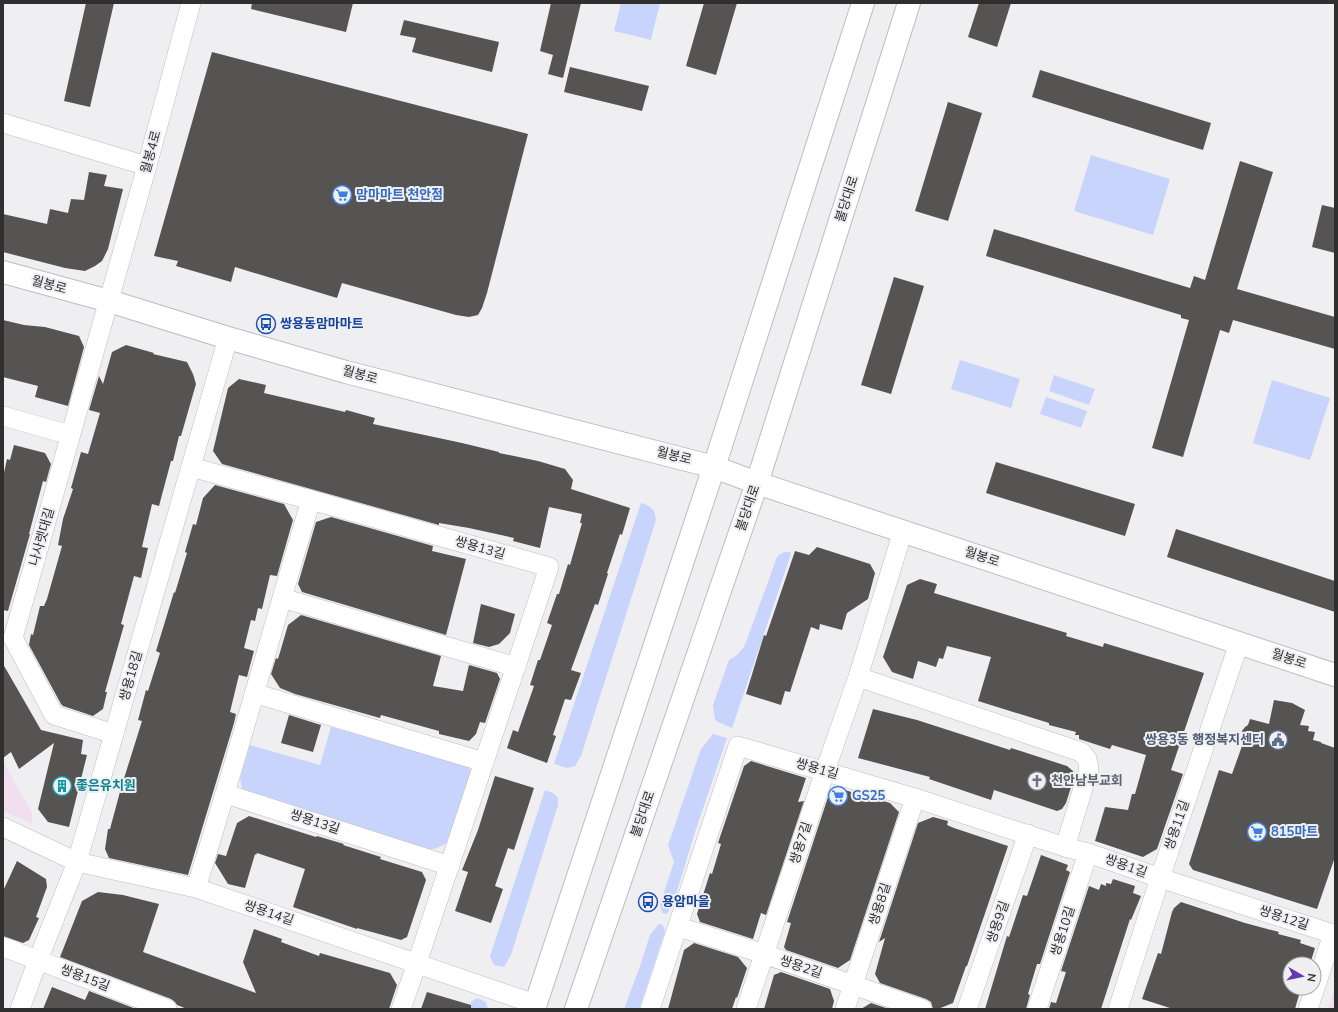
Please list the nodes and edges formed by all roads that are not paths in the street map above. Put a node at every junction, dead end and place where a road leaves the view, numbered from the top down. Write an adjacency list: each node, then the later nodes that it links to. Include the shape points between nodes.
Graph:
1 (191, 3): 5 (street, 월봉4로)
2 (864, 3): 12 (main road)
3 (909, 3): 13 (main road, 불당대로)
4 (3, 123): 5 (street)
5 (147, 166): 7 (street, 월봉4로)
6 (3, 272): 7 (main road, 월봉로)
7 (109, 301): 8 (main road, 월봉로); 10 (street, 나사렛대길)
8 (228, 338): 11 (street, 쌍용18길); 12 (main road, 월봉로, via 346,372)
9 (3, 416): 10 (street)
10 (70, 435): 17 (street, 나사렛대길)
11 (191, 467): 14 (street, 쌍용13길); 23 (street, 쌍용18길)
12 (714, 467): 13 (main road, 월봉로); 42 (main road)
13 (757, 483): 15 (main road, 월봉로); 47 (main road, 불당대로)
14 (311, 500): 16 (street); 19 (street, 쌍용13길, via 549,567)
15 (903, 531): 18 (main road, 월봉로); 21 (street, 쌍용7길)
16 (282, 598): 19 (street); 22 (street)
17 (8, 637): 23 (street, 나사렛대길, via 54,715)
18 (1239, 643): 20 (main road, 월봉로); 34 (street, 쌍용11길)
19 (516, 667): 24 (street, 쌍용13길)
20 (1335, 675)
21 (858, 677): 25 (street, 쌍용7길); 30 (street, via 1081,752 1087,759 1089,769)
22 (254, 693): 24 (street); 26 (street)
23 (114, 734): 32 (street, 쌍용18길)
24 (484, 762): 33 (street, 쌍용13길)
25 (825, 771): 27 (street, 쌍용1길); 36 (street, 쌍용1길, via 738,746); 38 (street, 쌍용7길)
26 (226, 794): 33 (street, 쌍용13길); 35 (street)
27 (915, 798): 29 (street, 쌍용1길); 41 (street, 쌍용8길)
28 (3, 827): 32 (street, 쌍용14길)
29 (1028, 834): 30 (street, 쌍용1길); 52 (street, 쌍용9길)
30 (1065, 846): 31 (street, 쌍용1길)
31 (1088, 853): 34 (street, 쌍용1길); 53 (street, 쌍용10길)
32 (77, 862): 35 (street, 쌍용14길); 39 (street, 쌍용18길)
33 (450, 866): 40 (street, 쌍용13길)
34 (1160, 878): 43 (street, 쌍용11길); 54 (street, 쌍용12길, via 1333,934)
35 (196, 888): 40 (street, 쌍용14길)
36 (679, 927): 38 (street, 쌍용2길); 48 (street, 쌍용1길)
37 (3, 948): 39 (street, 쌍용15길)
38 (764, 954): 41 (street, 쌍용2길); 49 (street, 쌍용7길)
39 (38, 960): 44 (street, 쌍용18길); 45 (street, 쌍용15길)
40 (417, 963): 42 (street, 쌍용14길); 46 (street, 쌍용13길)
41 (853, 985): 50 (street, 쌍용8길); 51 (street, 쌍용2길)
42 (535, 1006)
43 (1122, 1008)
44 (20, 1009)
45 (167, 1009)
46 (401, 1009)
47 (576, 1009)
48 (650, 1009)
49 (746, 1009)
50 (845, 1009)
51 (922, 1009)
52 (968, 1009)
53 (1037, 1009)
54 (1308, 1009)

